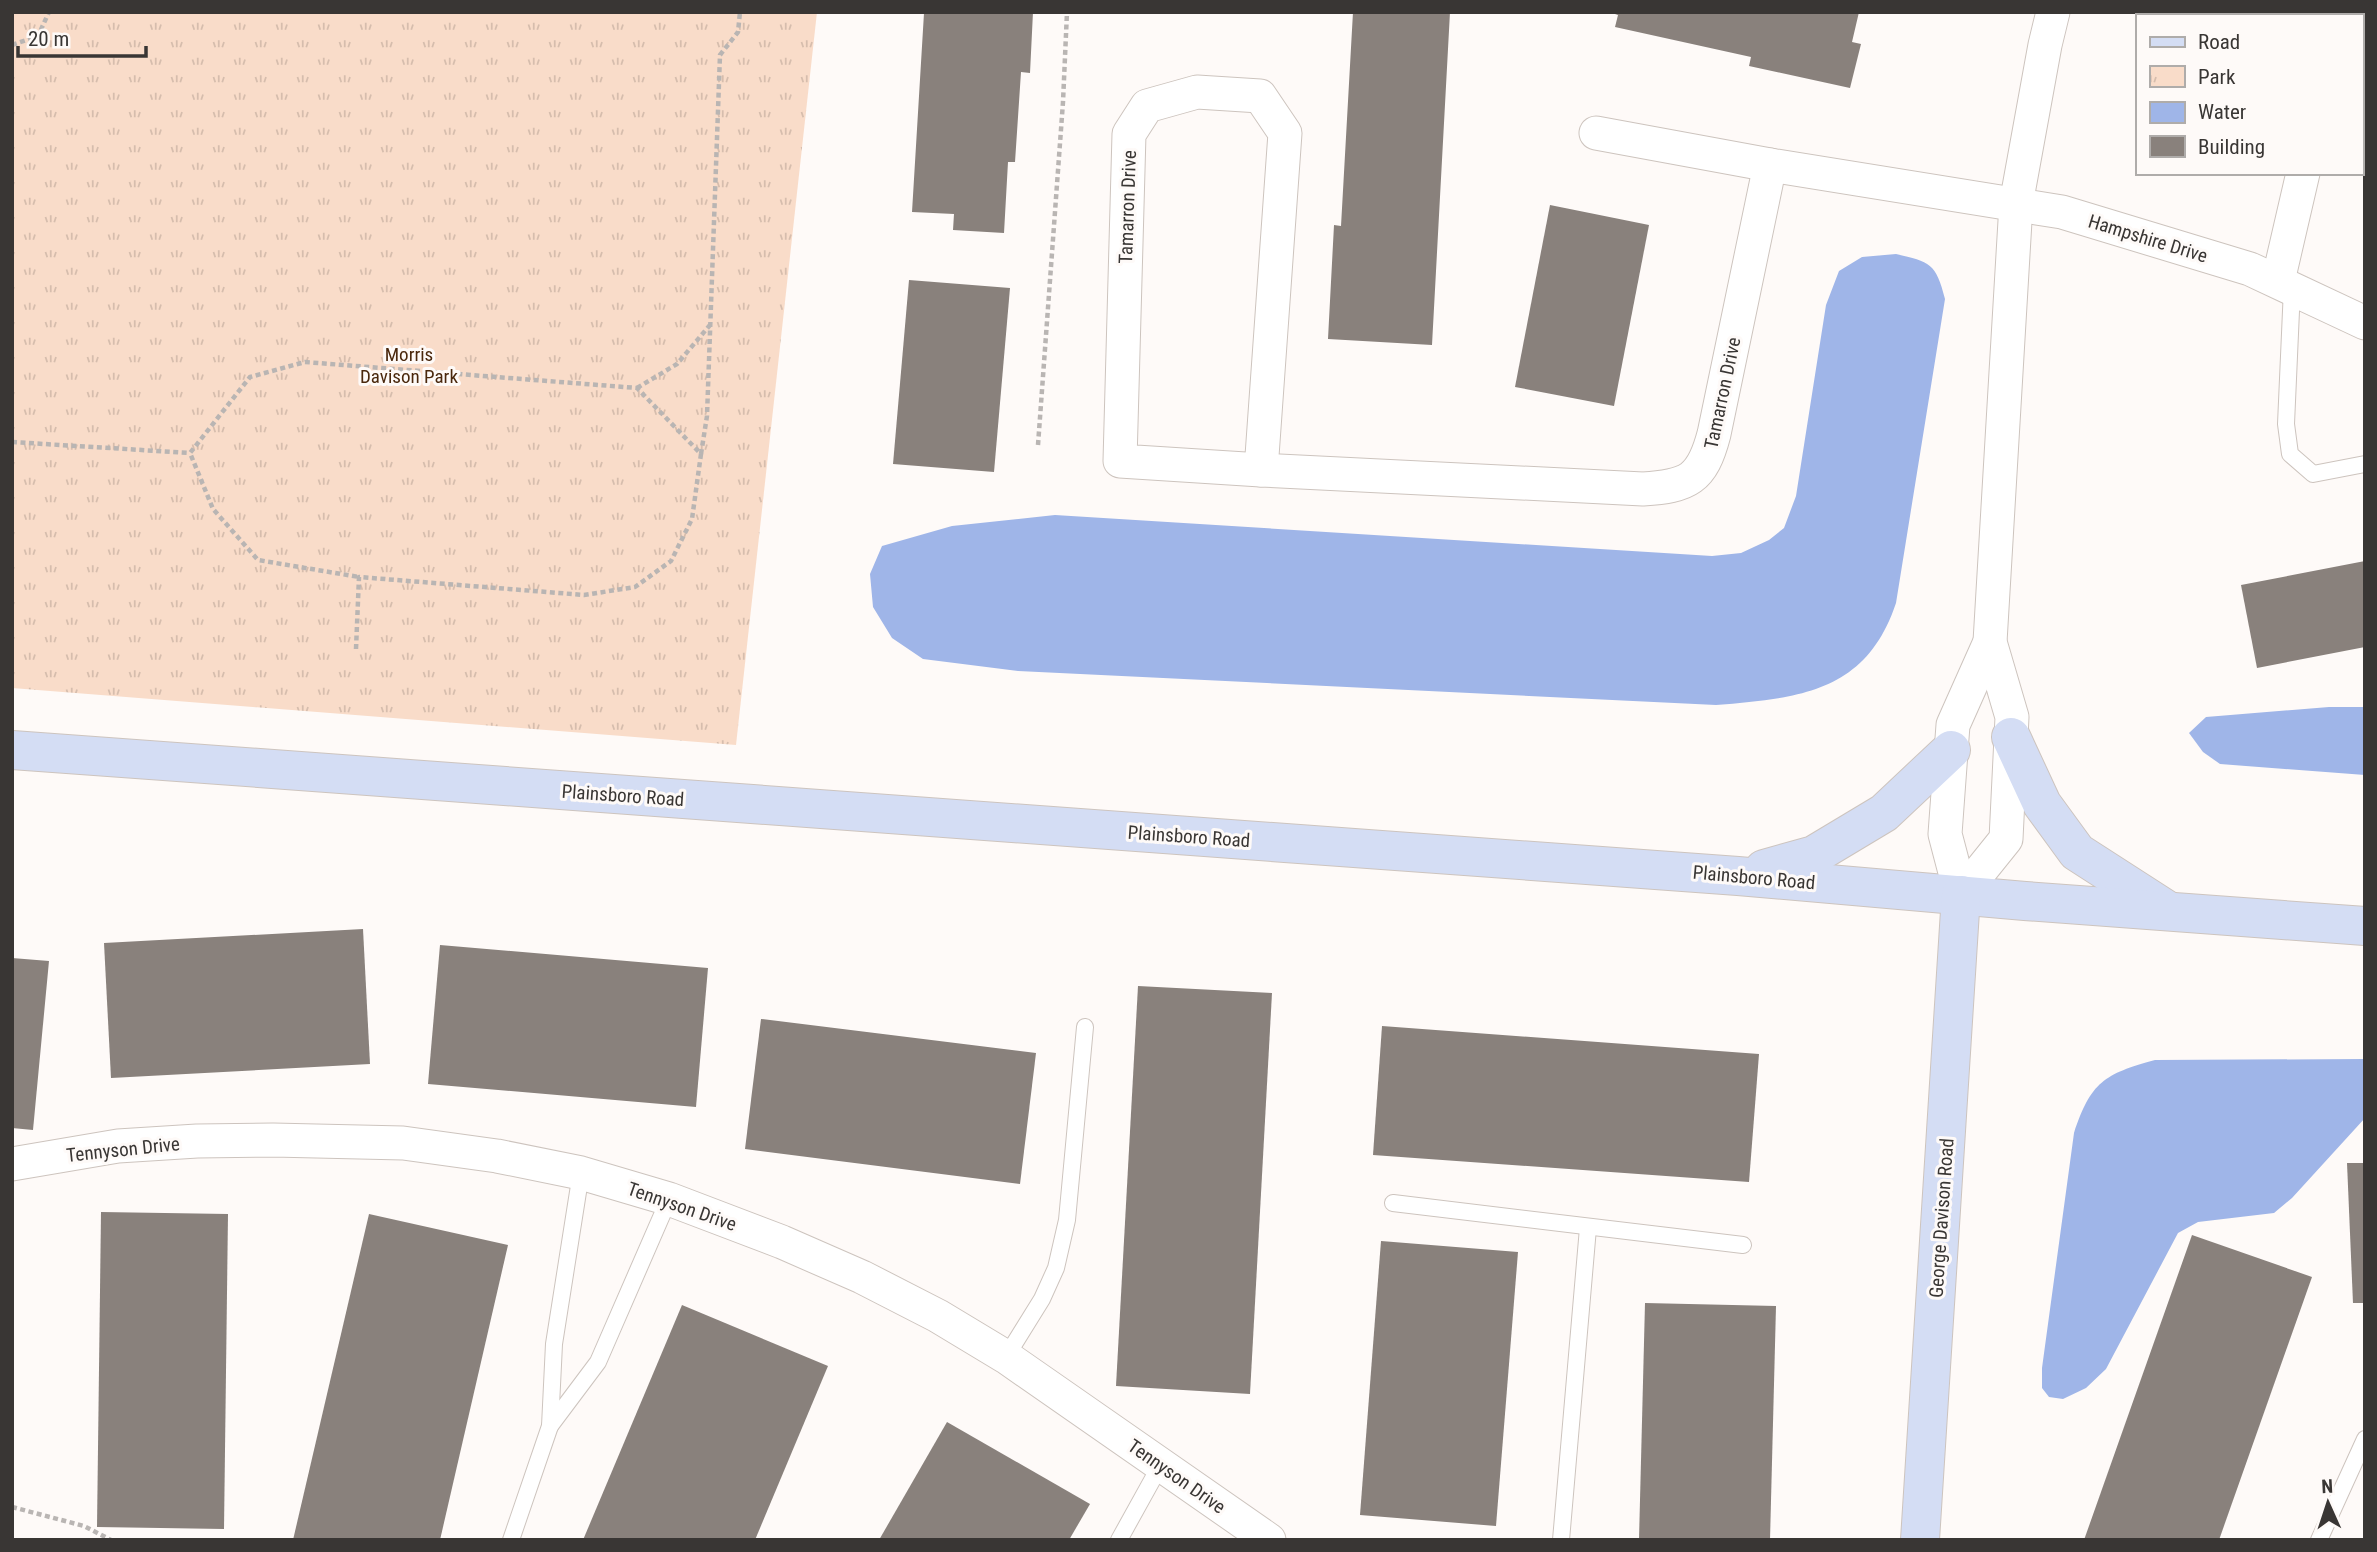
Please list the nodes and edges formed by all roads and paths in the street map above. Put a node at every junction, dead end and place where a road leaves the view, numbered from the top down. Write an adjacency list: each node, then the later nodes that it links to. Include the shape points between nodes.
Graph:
1 (49, 12): 5 (path, via 38,36)
2 (740, 12): 12 (path, via 738,32 720,55)
3 (1067, 12): 15 (path)
4 (2053, 12): 9 (street)
5 (12, 44)
6 (1596, 132): 7 (street)
7 (1770, 165): 9 (street); 19 (street, Tamarron Drive, via 1714,435 1708,457 1696,475 1673,487 1643,489)
8 (2303, 175): 10 (street)
9 (2015, 204): 10 (street, Hampshire Drive, via 2062,212 2250,269); 21 (street)
10 (2285, 285): 11 (street, Hampshire Drive); 18 (lane, via 2290,454 2313,474)
11 (2365, 323)
12 (710, 325): 13 (path, via 677,364); 17 (path)
13 (637, 388): 16 (path, via 305,362 250,377); 17 (path)
14 (12, 442): 16 (path)
15 (1038, 445)
16 (190, 453): 20 (path, via 213,509 258,560)
17 (701, 454): 20 (path, via 692,519 677,550 671,561 635,587 584,595)
18 (2365, 464)
19 (1261, 470): 19 (street, Tamarron Drive, via 1120,461 1129,134 1147,106 1197,92 1259,96 1285,133)
20 (359, 577): 22 (path)
21 (1990, 642): 23 (street, via 2012,717); 25 (street, via 1953,725)
22 (356, 649)
23 (2011, 737): 27 (street, via 2006,839); 28 (street, via 2042,804 2077,852)
24 (12, 750): 26 (street, Plainsboro Road)
25 (1951, 750): 26 (street, via 1884,813 1814,855); 27 (street, via 1945,834)
26 (1738, 876): 27 (street, Plainsboro Road)
27 (1961, 895): 28 (street, Plainsboro Road); 47 (street, George Davison Road)
28 (2169, 912): 29 (street, Plainsboro Road)
29 (2365, 926)
30 (1084, 1027): 37 (lane, via 1068,1220 1056,1268)
31 (12, 1164): 32 (street, Tennyson Drive, via 118,1146 272,1140 403,1143)
32 (581, 1173): 33 (street, Tennyson Drive); 38 (lane, via 554,1344)
33 (669, 1199): 37 (street, Tennyson Drive, via 862,1277); 38 (lane, via 598,1362)
34 (1393, 1203): 35 (lane)
35 (1588, 1228): 36 (lane); 46 (lane)
36 (1743, 1245)
37 (1006, 1357): 40 (street, Tennyson Drive)
38 (550, 1426): 43 (lane)
39 (2365, 1439): 48 (lane)
40 (1160, 1466): 44 (lane); 45 (street, Tennyson Drive)
41 (12, 1507): 42 (path, via 84,1526)
42 (111, 1540)
43 (511, 1540)
44 (1119, 1540)
45 (1269, 1540)
46 (1560, 1540)
47 (1920, 1540)
48 (2319, 1540)

